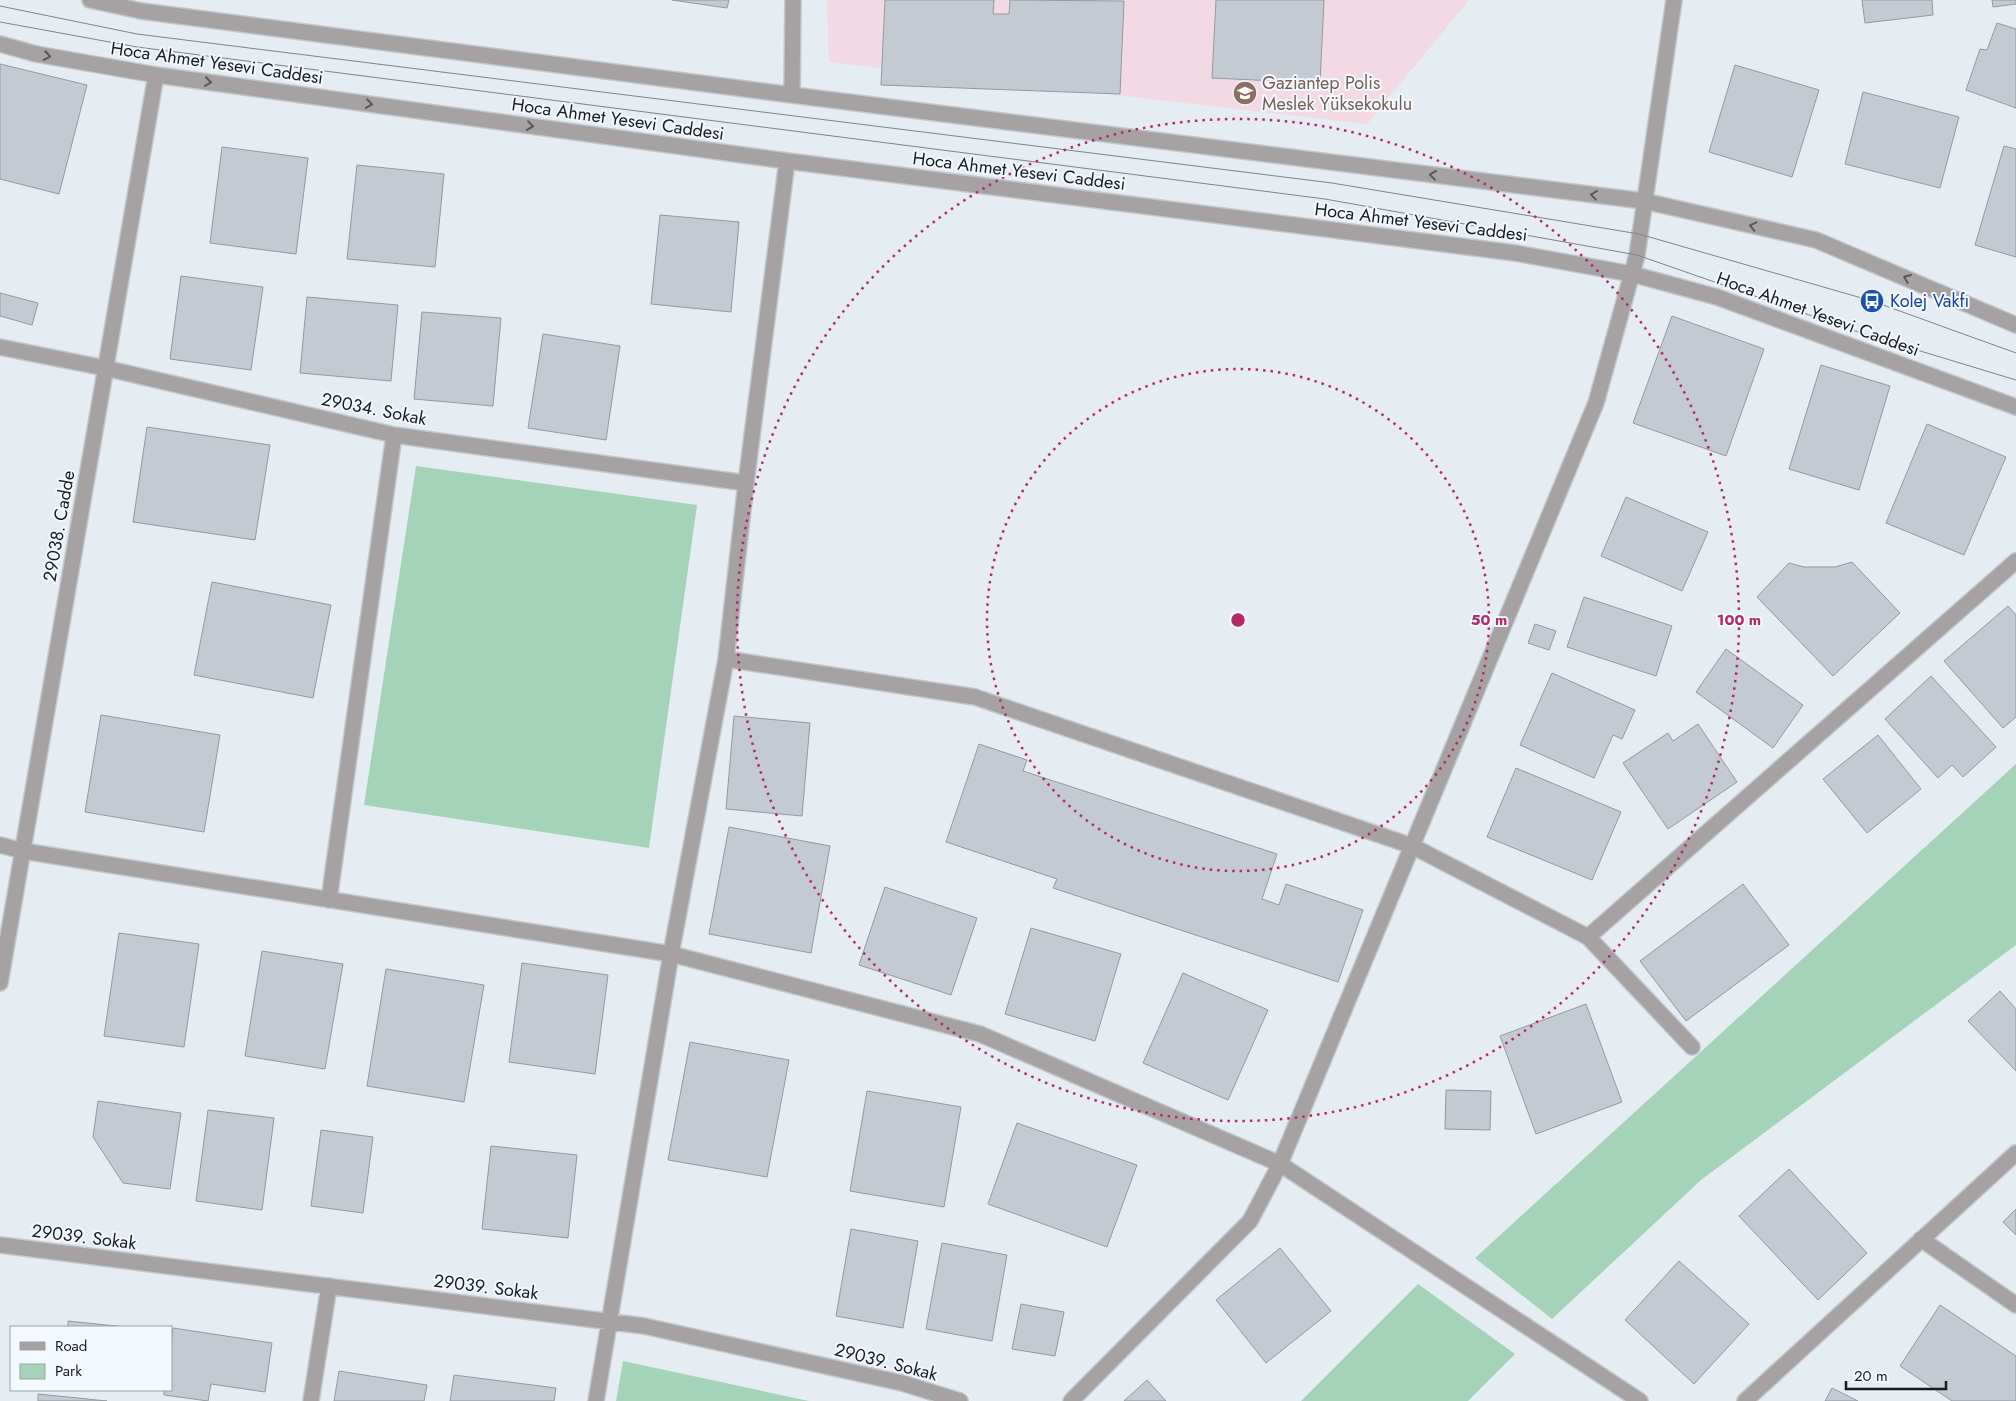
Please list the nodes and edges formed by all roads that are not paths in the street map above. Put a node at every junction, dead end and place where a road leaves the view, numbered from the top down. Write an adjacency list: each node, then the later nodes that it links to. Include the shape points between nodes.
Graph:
1 (90, 0): 4 (street)
2 (792, 0): 7 (street)
3 (1674, 0): 9 (street)
4 (142, 5): 7 (street)
5 (0, 44): 6 (street, Hoca Ahmet Yesevi Caddesi, one-way to 6, via 36,54)
6 (156, 75): 8 (street, Hoca Ahmet Yesevi Caddesi, one-way to 8); 13 (street, 29038. Cadde)
7 (792, 95): 9 (street, one-way to 7)
8 (787, 161): 10 (street, Hoca Ahmet Yesevi Caddesi, via 1515,252); 16 (street)
9 (1644, 201): 10 (street); 11 (street, one-way to 9, via 1816,240)
10 (1632, 274): 14 (street, Hoca Ahmet Yesevi Caddesi, via 1717,297); 20 (street, via 1596,403)
11 (2016, 324)
12 (0, 347): 13 (street, 29034. Sokak)
13 (105, 368): 15 (street, 29034. Sokak); 21 (street, 29038. Cadde)
14 (2016, 406)
15 (394, 435): 16 (street, 29034. Sokak); 22 (street)
16 (746, 483): 18 (street)
17 (2016, 561): 23 (street)
18 (726, 659): 20 (street, via 975,697); 24 (street)
19 (0, 845): 21 (street)
20 (1412, 846): 23 (street); 28 (street)
21 (23, 851): 22 (street); 25 (street, 29038. Cadde)
22 (330, 900): 24 (street)
23 (1588, 937): 26 (street)
24 (671, 954): 28 (street, via 980,1034); 33 (street)
25 (0, 983)
26 (1692, 1047)
27 (2016, 1153): 29 (street)
28 (1280, 1164): 37 (street, via 1250,1221); 38 (street)
29 (1921, 1239): 32 (street); 39 (street)
30 (0, 1245): 31 (street, 29039. Sokak)
31 (329, 1286): 33 (street, 29039. Sokak); 34 (street)
32 (2016, 1305)
33 (609, 1321): 35 (street); 36 (street, 29039. Sokak, via 902,1383)
34 (311, 1401)
35 (596, 1401)
36 (960, 1401)
37 (1071, 1401)
38 (1640, 1401)
39 (1745, 1401)

